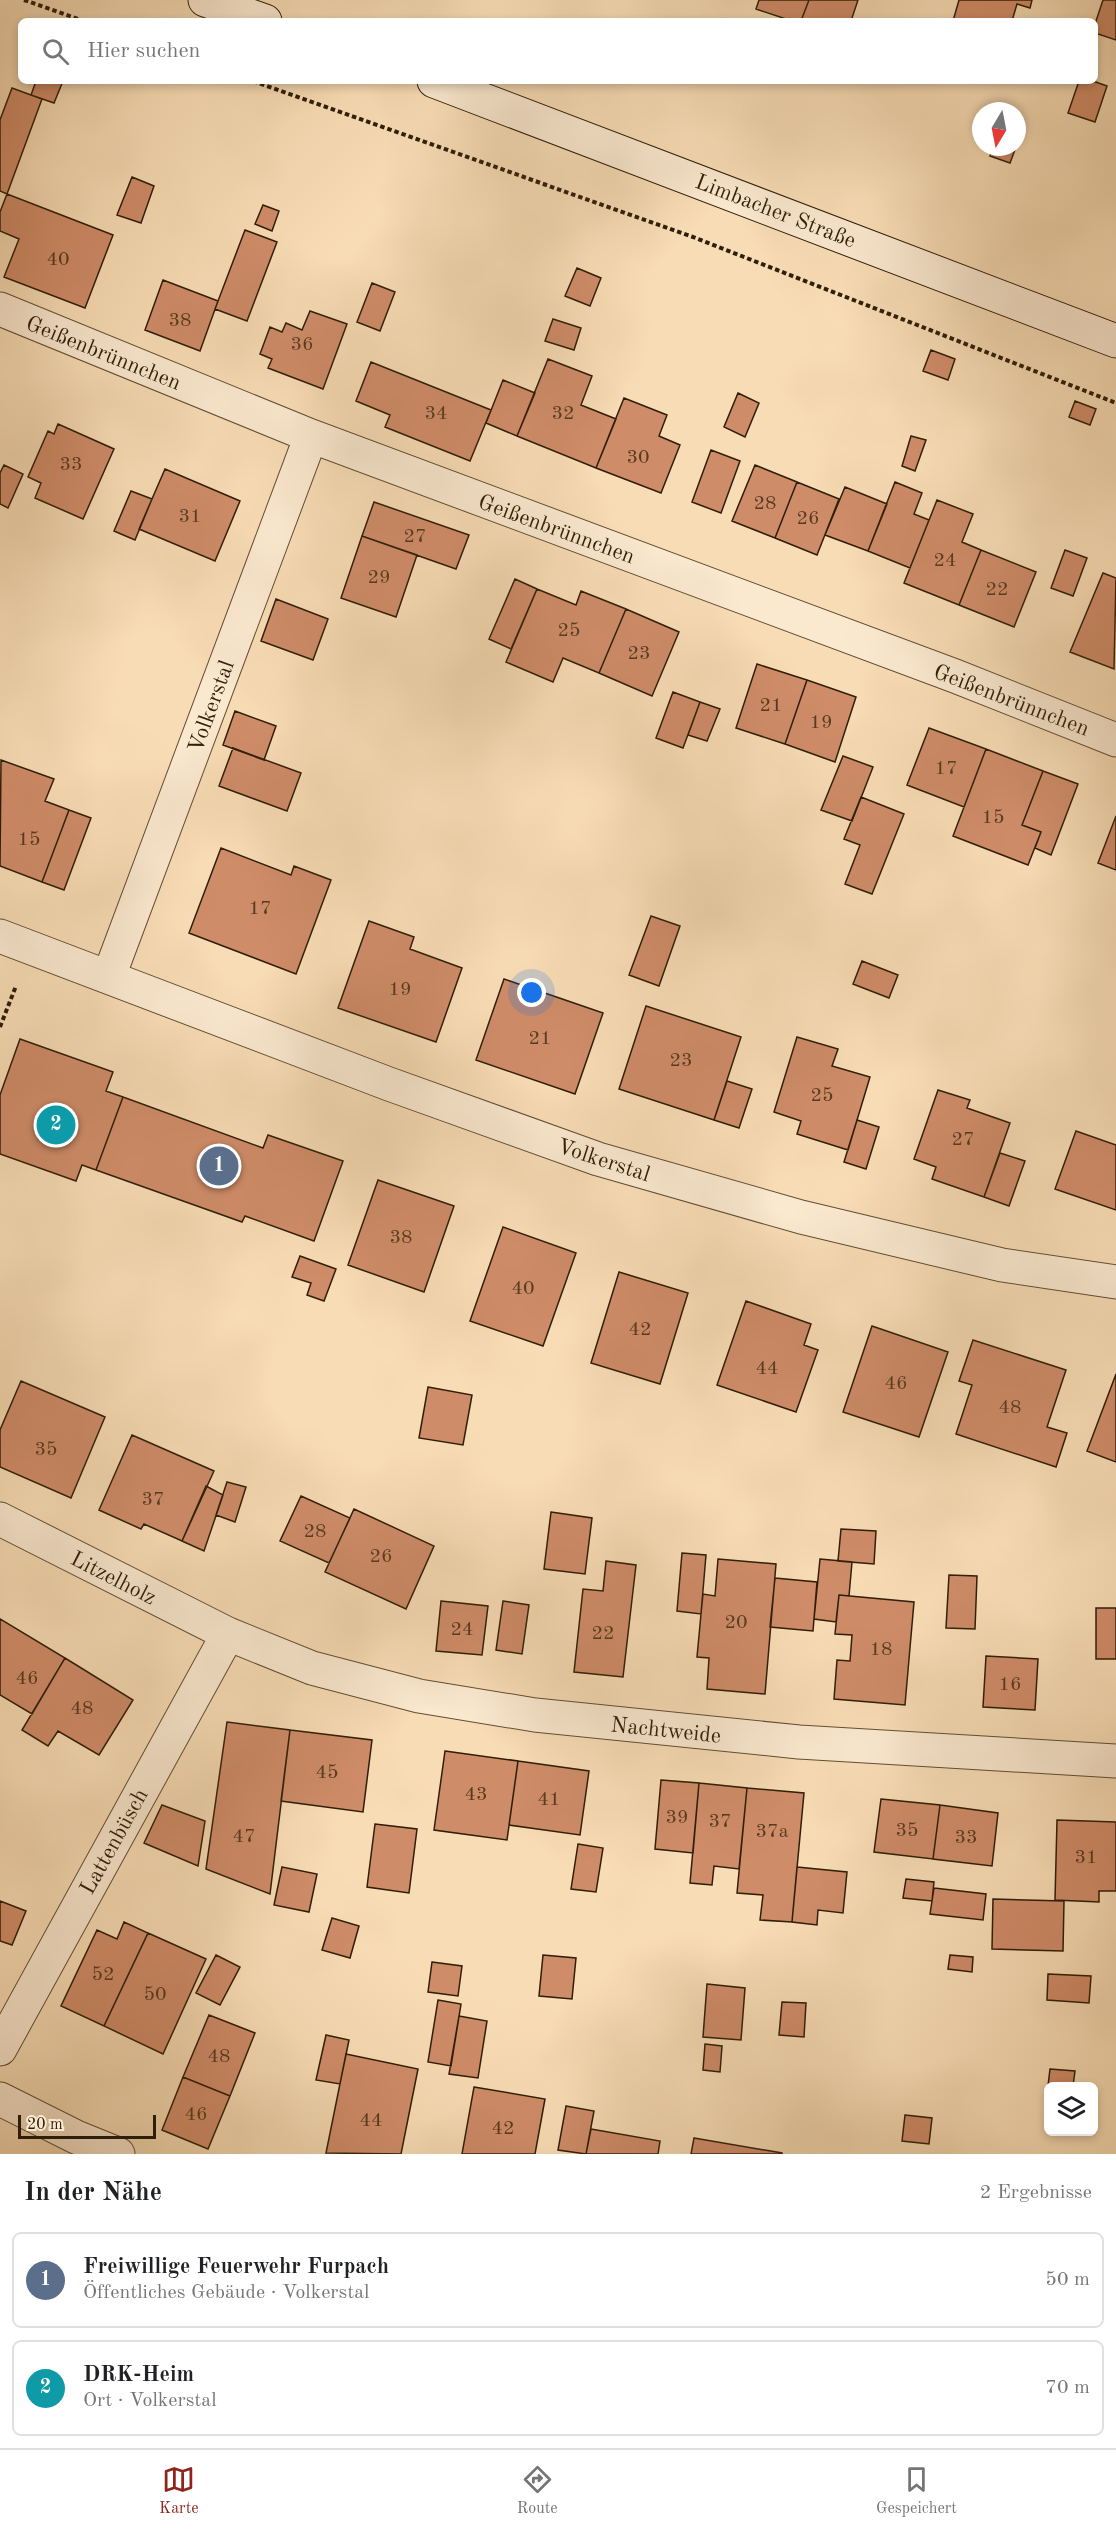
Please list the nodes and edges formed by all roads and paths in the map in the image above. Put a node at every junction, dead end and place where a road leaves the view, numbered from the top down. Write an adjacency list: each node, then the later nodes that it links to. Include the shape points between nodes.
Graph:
1 (24, 0): 3 (path)
2 (205, 0): 4 (street)
3 (75, 18)
4 (256, 18)
5 (261, 84): 9 (path, via 693,237)
6 (442, 84): 8 (street, Limbacher Straße)
7 (0, 309): 10 (street, Geißenbrünnchen)
8 (1116, 341)
9 (1116, 403)
10 (311, 436): 11 (street, Geißenbrünnchen); 13 (street, Volkerstal)
11 (1116, 740)
12 (0, 936): 13 (street, Volkerstal)
13 (109, 976): 14 (street, Volkerstal, via 389,1084 598,1159 801,1217 1002,1265)
14 (1116, 1282)
15 (0, 1519): 16 (street, Litzelholz)
16 (228, 1634): 17 (street, Nachtweide, via 312,1668 419,1696 535,1715 799,1742); 18 (street, Lattenbüsch)
17 (1116, 1761)
18 (0, 2049)
19 (0, 2098): 20 (street)
20 (118, 2154)

